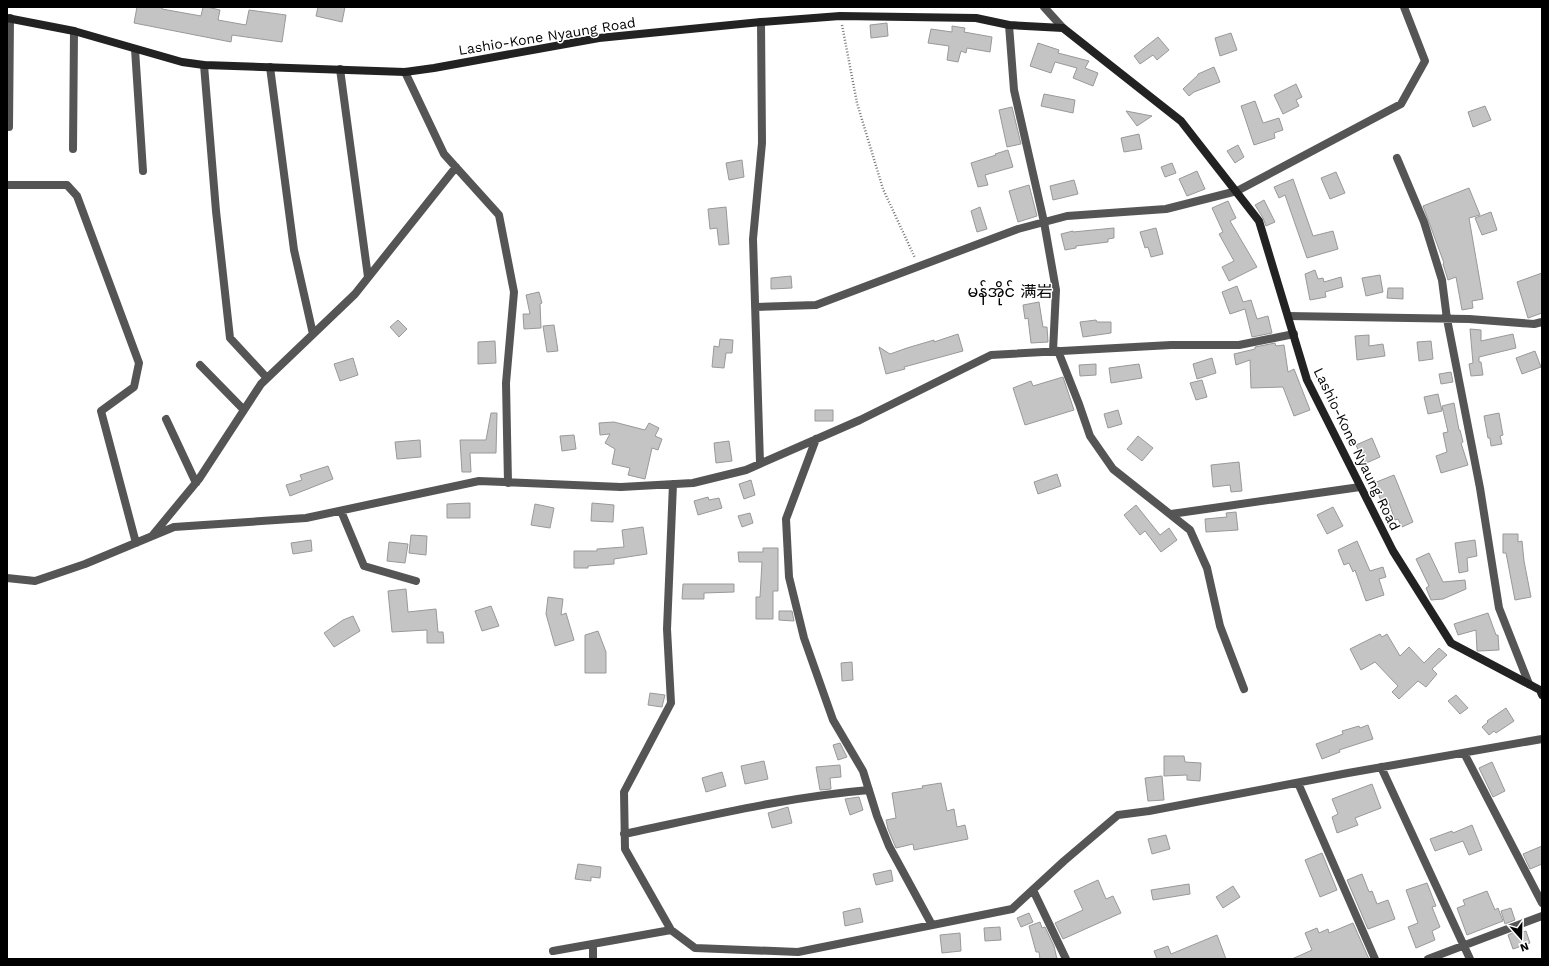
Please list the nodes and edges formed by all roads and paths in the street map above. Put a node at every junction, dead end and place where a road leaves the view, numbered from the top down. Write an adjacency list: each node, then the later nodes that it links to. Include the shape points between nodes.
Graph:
1 (1044, 7): 7 (street)
2 (1404, 7): 20 (street, via 1425,61 1402,104)
3 (840, 16): 5 (main road, Lashio-Kone Nyaung Road); 6 (main road, Lashio-Kone Nyaung Road, via 976,18); 22 (path, via 857,103 883,189)
4 (9, 18): 8 (main road, Lashio-Kone Nyaung Road); 14 (street)
5 (761, 22): 13 (main road, Lashio-Kone Nyaung Road, via 599,38); 24 (street, via 762,143 753,239)
6 (1009, 25): 7 (main road, Lashio-Kone Nyaung Road); 21 (street, via 1014,90)
7 (1063, 28): 20 (main road, Lashio-Kone Nyaung Road, via 1182,121)
8 (74, 31): 9 (main road, Lashio-Kone Nyaung Road); 15 (street)
9 (135, 49): 10 (main road, Lashio-Kone Nyaung Road, via 182,62); 18 (street)
10 (204, 65): 11 (main road, Lashio-Kone Nyaung Road); 32 (street, via 230,338)
11 (270, 67): 12 (main road, Lashio-Kone Nyaung Road); 28 (street, via 294,250)
12 (340, 70): 13 (main road, Lashio-Kone Nyaung Road); 23 (street)
13 (405, 72): 17 (street, via 444,154)
14 (9, 127)
15 (73, 149)
16 (1397, 158): 26 (street, via 1424,222 1442,280)
17 (456, 167): 23 (street); 38 (street, via 499,215 514,292 506,383)
18 (143, 171)
19 (7, 184): 44 (street, via 67,185 77,196 139,363 134,387 101,411)
20 (1237, 191): 21 (street, via 1166,209 1067,216); 25 (main road, Lashio-Kone Nyaung Road, via 1260,221)
21 (1044, 222): 22 (street, via 1018,229); 30 (street, via 1056,290)
22 (919, 267): 24 (street, via 816,305)
23 (368, 277): 28 (street, via 355,294)
24 (755, 307): 36 (street)
25 (1288, 316): 26 (street); 29 (main road, Lashio-Kone Nyaung Road)
26 (1447, 319): 27 (street, via 1534,324); 47 (street, via 1480,488 1499,608)
27 (1542, 322)
28 (313, 334): 32 (street)
29 (1294, 334): 30 (street, via 1239,345 1171,345); 40 (main road, Lashio-Kone Nyaung Road, via 1307,380)
30 (1056, 351): 35 (street, via 991,355); 42 (street, via 1090,436 1113,469)
31 (200, 365): 33 (street)
32 (267, 378): 33 (street)
33 (244, 410): 37 (street)
34 (166, 419): 37 (street)
35 (816, 439): 36 (street); 54 (street, via 786,519 789,577 804,638 833,720 863,771)
36 (760, 463): 39 (street, via 746,470 693,483)
37 (196, 483): 43 (street)
38 (508, 483): 39 (street, via 621,487); 41 (street, via 479,481)
39 (673, 484): 55 (street, via 667,629 672,703 624,792)
40 (1360, 487): 42 (street); 47 (main road, Lashio-Kone Nyaung Road, via 1392,551 1451,643)
41 (342, 511): 43 (street, via 306,518 174,527); 46 (street, via 364,566)
42 (1170, 514): 48 (street, via 1190,530 1207,568 1220,626)
43 (151, 536): 44 (street)
44 (136, 543): 45 (street, via 86,564 35,581)
45 (7, 578)
46 (416, 581)
47 (1529, 684): 49 (main road, Lashio-Kone Nyaung Road, via 1540,690)
48 (1244, 689)
49 (1542, 695)
50 (1542, 739): 51 (street)
51 (1464, 753): 52 (street); 57 (street)
52 (1381, 767): 53 (street); 62 (street)
53 (1298, 783): 56 (street, via 1118,815); 66 (street)
54 (869, 790): 55 (street, via 774,802); 59 (street, via 889,846)
55 (624, 834): 60 (street, via 625,849)
56 (1033, 890): 59 (street, via 1012,909); 65 (street)
57 (1542, 903)
58 (1542, 916): 62 (street)
59 (932, 925): 60 (street, via 798,952 695,948)
60 (672, 930): 61 (street)
61 (593, 944): 63 (street); 64 (street)
62 (1465, 945): 67 (street); 68 (street)
63 (553, 951)
64 (593, 959)
65 (1066, 959)
66 (1375, 959)
67 (1428, 959)
68 (1470, 959)

